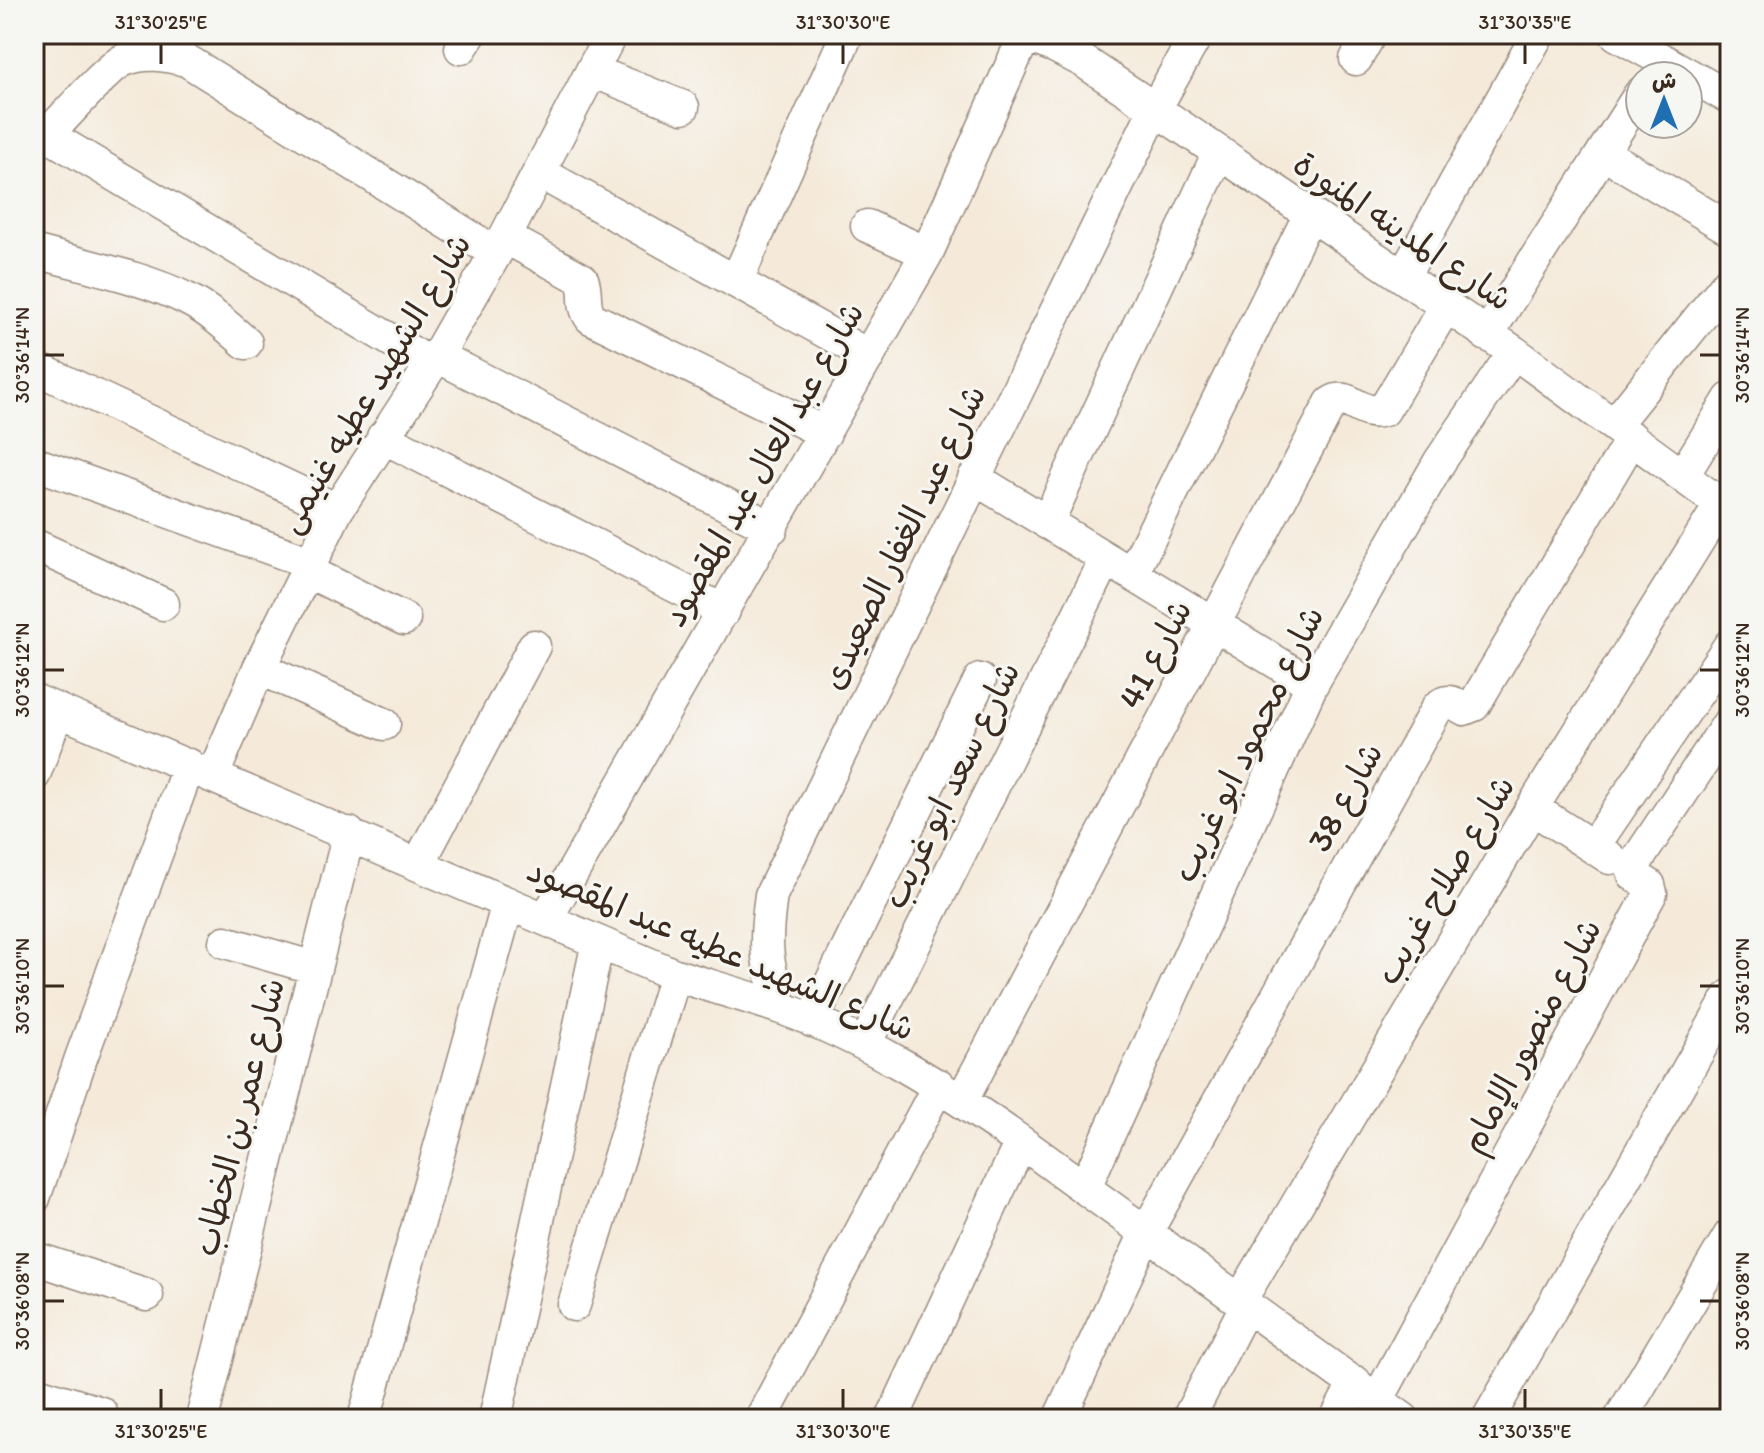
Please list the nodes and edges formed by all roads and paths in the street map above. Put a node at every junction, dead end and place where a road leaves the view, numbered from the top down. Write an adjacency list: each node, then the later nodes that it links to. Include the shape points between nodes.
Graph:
1 (611, 34): 8 (street, شارع الشهيد عطيه غنيمى)
2 (847, 34): 26 (street)
3 (1197, 34): 12 (street, شارع عبد الغفار الصعيدى)
4 (1538, 34): 24 (street)
5 (1616, 34): 7 (street)
6 (1040, 37): 12 (street, شارع المدينه المنورة); 23 (street, شارع عبد العال عبد المقصود)
7 (1647, 60)
8 (592, 71): 11 (street); 17 (street, شارع الشهيد عطيه غنيمى)
9 (1704, 87): 10 (street)
10 (1730, 98)
11 (683, 107)
12 (1155, 109): 15 (street, شارع المدينه المنورة); 40 (street, شارع عبد الغفار الصعيدى)
13 (1624, 120): 16 (street)
14 (40, 131): 21 (street, via 121,60 142,55 186,60); 32 (street)
15 (1219, 152): 18 (street, شارع المدينه المنورة); 43 (street)
16 (1603, 153): 20 (street); 28 (street)
17 (539, 172): 21 (street, شارع الشهيد عطيه غنيمى); 26 (street)
18 (1310, 214): 24 (street, شارع المدينه المنورة); 47 (street, شارع سعد ابو غريب)
19 (867, 226): 23 (street)
20 (1730, 229)
21 (500, 245): 32 (street, شارع الشهيد عطيه غنيمى); 36 (street, via 582,279 591,318)
22 (34, 251): 29 (street, via 188,299)
23 (927, 253): 31 (street, شارع عبد العال عبد المقصود)
24 (1403, 277): 27 (street, شارع المدينه المنورة)
25 (1730, 280): 35 (street)
26 (736, 282): 31 (street)
27 (1446, 306): 28 (street, شارع المدينه المنورة); 51 (street, شارع 41, via 1384,410 1363,411 1343,398 1331,403)
28 (1487, 335): 30 (street, شارع المدينه المنورة)
29 (246, 343)
30 (1514, 352): 35 (street, شارع المدينه المنورة); 56 (street, شارع محمود ابو غريب, via 1440,461)
31 (869, 356): 36 (street, شارع عبد العال عبد المقصود)
32 (434, 360): 37 (street, شارع الشهيد عطيه غنيمى); 44 (street)
33 (34, 367): 42 (street)
34 (1730, 399): 39 (street)
35 (1623, 432): 39 (street, شارع المدينه المنورة); 81 (street, شارع 38, via 1474,705 1464,709 1448,701 1437,708)
36 (825, 433): 44 (street, شارع عبد العال عبد المقصود)
37 (383, 437): 42 (street, شارع الشهيد عطيه غنيمى); 49 (street)
38 (34, 463): 46 (street)
39 (1683, 475): 41 (street, شارع المدينه المنورة)
40 (974, 478): 43 (street); 74 (street, شارع عبد الغفار الصعيدى, via 771,895 765,933 769,972)
41 (1726, 508): 62 (street, شارع صلاح غريب)
42 (337, 510): 46 (street, شارع الشهيد عطيه غنيمى)
43 (1047, 523): 47 (street)
44 (772, 528): 49 (street, شارع عبد العال عبد المقصود)
45 (34, 545): 48 (street)
46 (309, 567): 50 (street); 54 (street, شارع الشهيد عطيه غنيمى)
47 (1119, 567): 51 (street); 76 (street, شارع سعد ابو غريب)
48 (163, 604)
49 (724, 611): 68 (street, شارع عبد العال عبد المقصود)
50 (404, 619)
51 (1214, 624): 56 (street); 77 (street, شارع 41)
52 (1730, 645): 64 (street)
53 (534, 646): 65 (street)
54 (259, 668): 59 (street); 60 (street, شارع الشهيد عطيه غنيمى)
55 (980, 680): 75 (street)
56 (1312, 684): 79 (street, شارع محمود ابو غريب)
57 (46, 705): 60 (street, شارع الشهيد عطيه عبد المقصود); 61 (street)
58 (1730, 721): 66 (street)
59 (384, 724)
60 (201, 770): 63 (street, شارع الشهيد عطيه عبد المقصود); 80 (street, شارع الشهيد عطيه غنيمى, via 81,1058)
61 (34, 775)
62 (1532, 808): 64 (street); 85 (street, شارع صلاح غريب)
63 (349, 833): 65 (street, شارع الشهيد عطيه عبد المقصود); 71 (street, شارع عمر بن الخطاب)
64 (1593, 847): 66 (street)
65 (419, 863): 67 (street, شارع الشهيد عطيه عبد المقصود)
66 (1632, 872): 87 (street, شارع منصور الإمام, via 1651,893)
67 (508, 903): 68 (street, شارع الشهيد عطيه عبد المقصود); 91 (street)
68 (546, 919): 70 (street, شارع الشهيد عطيه عبد المقصود)
69 (225, 942): 71 (street)
70 (598, 942): 72 (street, شارع الشهيد عطيه عبد المقصود); 92 (street)
71 (315, 968): 90 (street, شارع عمر بن الخطاب)
72 (675, 975): 74 (street, شارع الشهيد عطيه عبد المقصود); 86 (street)
73 (1730, 996): 99 (street)
74 (782, 1008): 75 (street, شارع الشهيد عطيه عبد المقصود)
75 (812, 1021): 76 (street, شارع الشهيد عطيه عبد المقصود)
76 (865, 1044): 77 (street, شارع الشهيد عطيه عبد المقصود)
77 (951, 1093): 78 (street, شارع الشهيد عطيه عبد المقصود); 93 (street, شارع 41)
78 (1021, 1142): 79 (street, شارع الشهيد عطيه عبد المقصود); 94 (street)
79 (1085, 1187): 81 (street, شارع الشهيد عطيه عبد المقصود)
80 (34, 1198)
81 (1147, 1231): 85 (street, شارع الشهيد عطيه عبد المقصود); 95 (street)
82 (1730, 1235): 100 (street)
83 (34, 1258): 84 (street)
84 (147, 1295)
85 (1244, 1302): 87 (street, شارع الشهيد عطيه عبد المقصود); 96 (street, شارع صلاح غريب)
86 (574, 1305)
87 (1366, 1391): 97 (street, شارع منصور الإمام); 98 (street, شارع الشهيد عطيه عبد المقصود)
88 (34, 1392): 89 (street)
89 (101, 1413)
90 (202, 1419)
91 (364, 1419)
92 (495, 1419)
93 (761, 1419)
94 (892, 1419)
95 (1059, 1419)
96 (1188, 1419)
97 (1336, 1419)
98 (1403, 1419)
99 (1488, 1419)
100 (1620, 1419)

